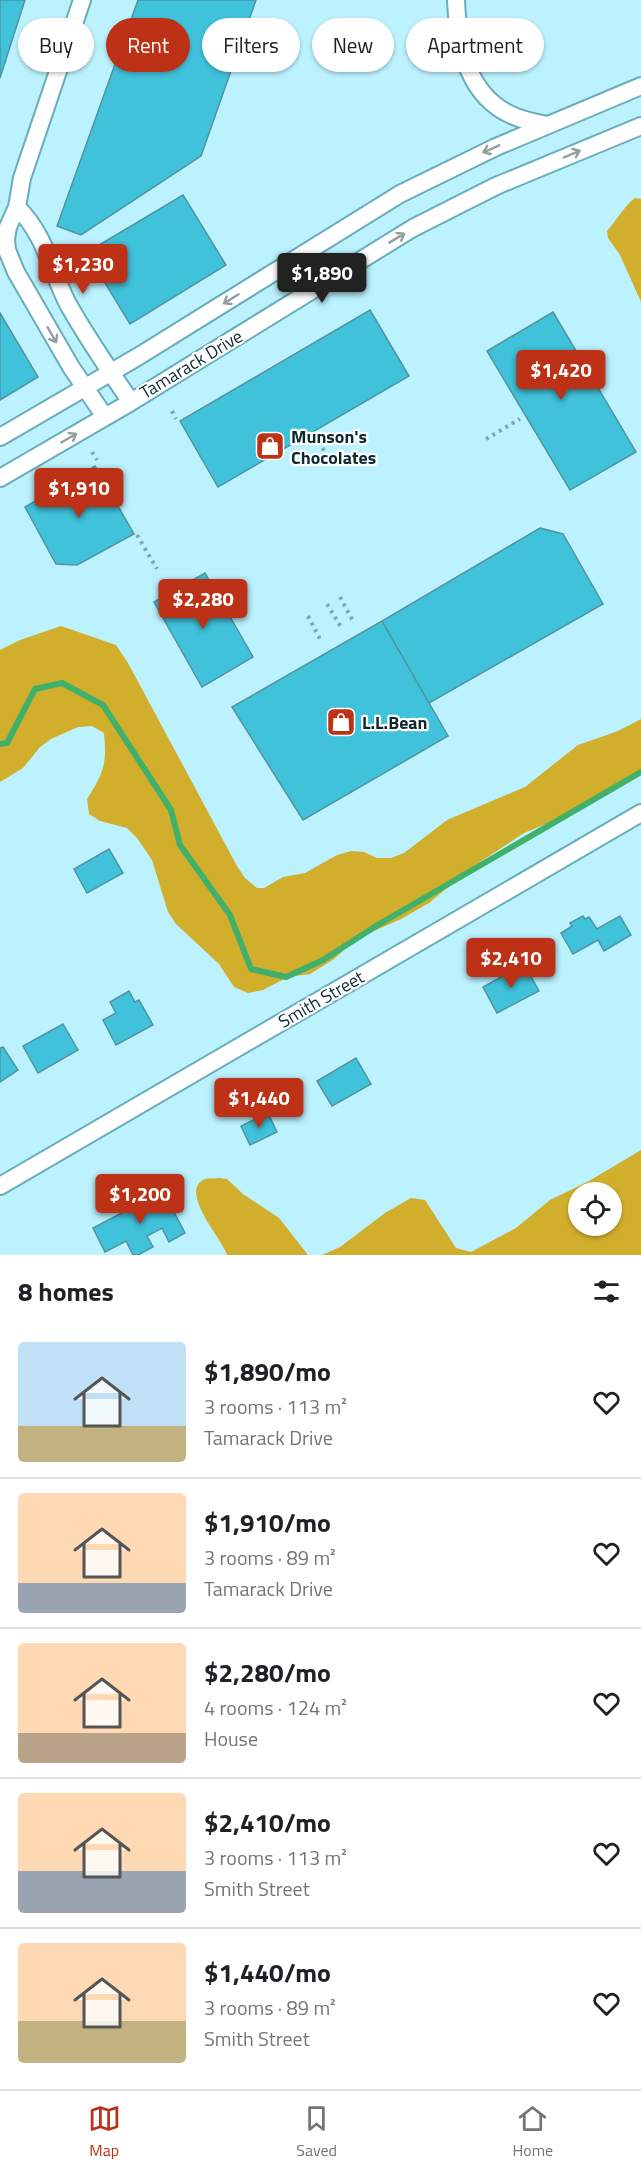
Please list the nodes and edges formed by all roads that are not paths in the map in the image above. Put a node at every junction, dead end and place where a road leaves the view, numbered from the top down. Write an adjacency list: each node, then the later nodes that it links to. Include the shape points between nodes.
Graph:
1 (82, 0): 6 (street, via 22,178)
2 (456, 0): 4 (street, via 460,47 473,80 509,114)
3 (641, 86): 4 (street, Tamarack Drive)
4 (548, 125): 7 (street, Tamarack Drive, one-way to 7, via 400,194)
5 (641, 126): 9 (street, Tamarack Drive, one-way to 5, via 422,223 496,186)
6 (17, 207): 7 (street, via 39,234 69,305); 8 (street, one-way to 8, via 6,232 9,256)
7 (111, 372): 8 (street, Tamarack Drive); 9 (street)
8 (85, 387): 10 (street); 11 (street, Tamarack Drive)
9 (131, 402): 10 (street, Tamarack Drive)
10 (105, 417): 12 (street, Tamarack Drive, one-way to 10)
11 (0, 437)
12 (0, 478)
13 (641, 813): 14 (street, Smith Street)
14 (0, 1186)

